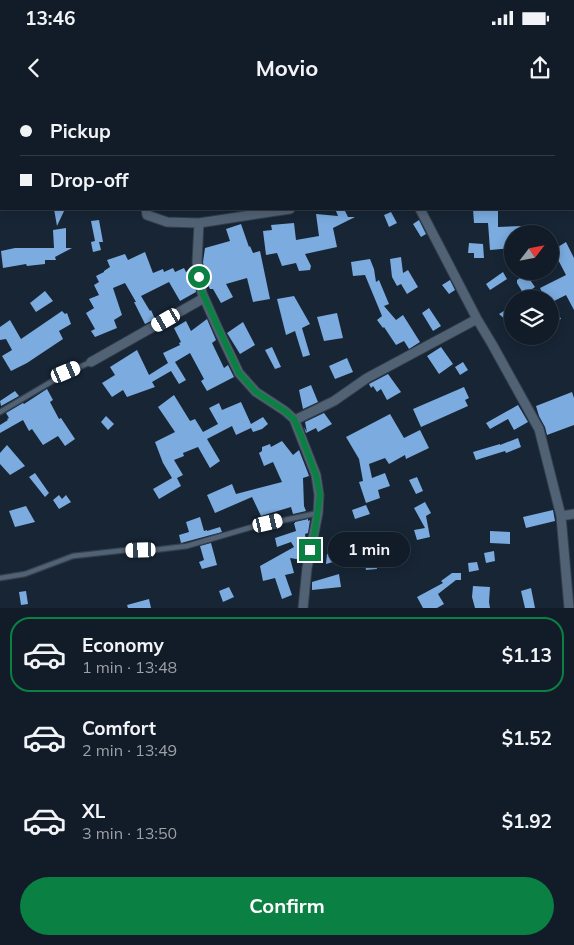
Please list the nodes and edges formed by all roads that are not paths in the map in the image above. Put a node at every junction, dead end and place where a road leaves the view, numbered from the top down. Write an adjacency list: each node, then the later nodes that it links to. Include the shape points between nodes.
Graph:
1 (146, 210): 4 (street, via 147,214 167,222)
2 (284, 210): 4 (street)
3 (421, 210): 6 (street)
4 (199, 223): 5 (street, via 197,262)
5 (204, 298): 7 (street); 10 (street, via 239,373 256,392 294,419 316,475 320,495)
6 (477, 319): 9 (street); 12 (street, via 539,429)
7 (91, 362): 8 (lane, via 66,372)
8 (0, 412)
9 (299, 418)
10 (318, 513): 13 (lane, via 252,527 187,546 73,556 25,574); 14 (street)
11 (574, 514): 12 (street)
12 (561, 516): 15 (street)
13 (0, 578)
14 (302, 608)
15 (569, 608)

